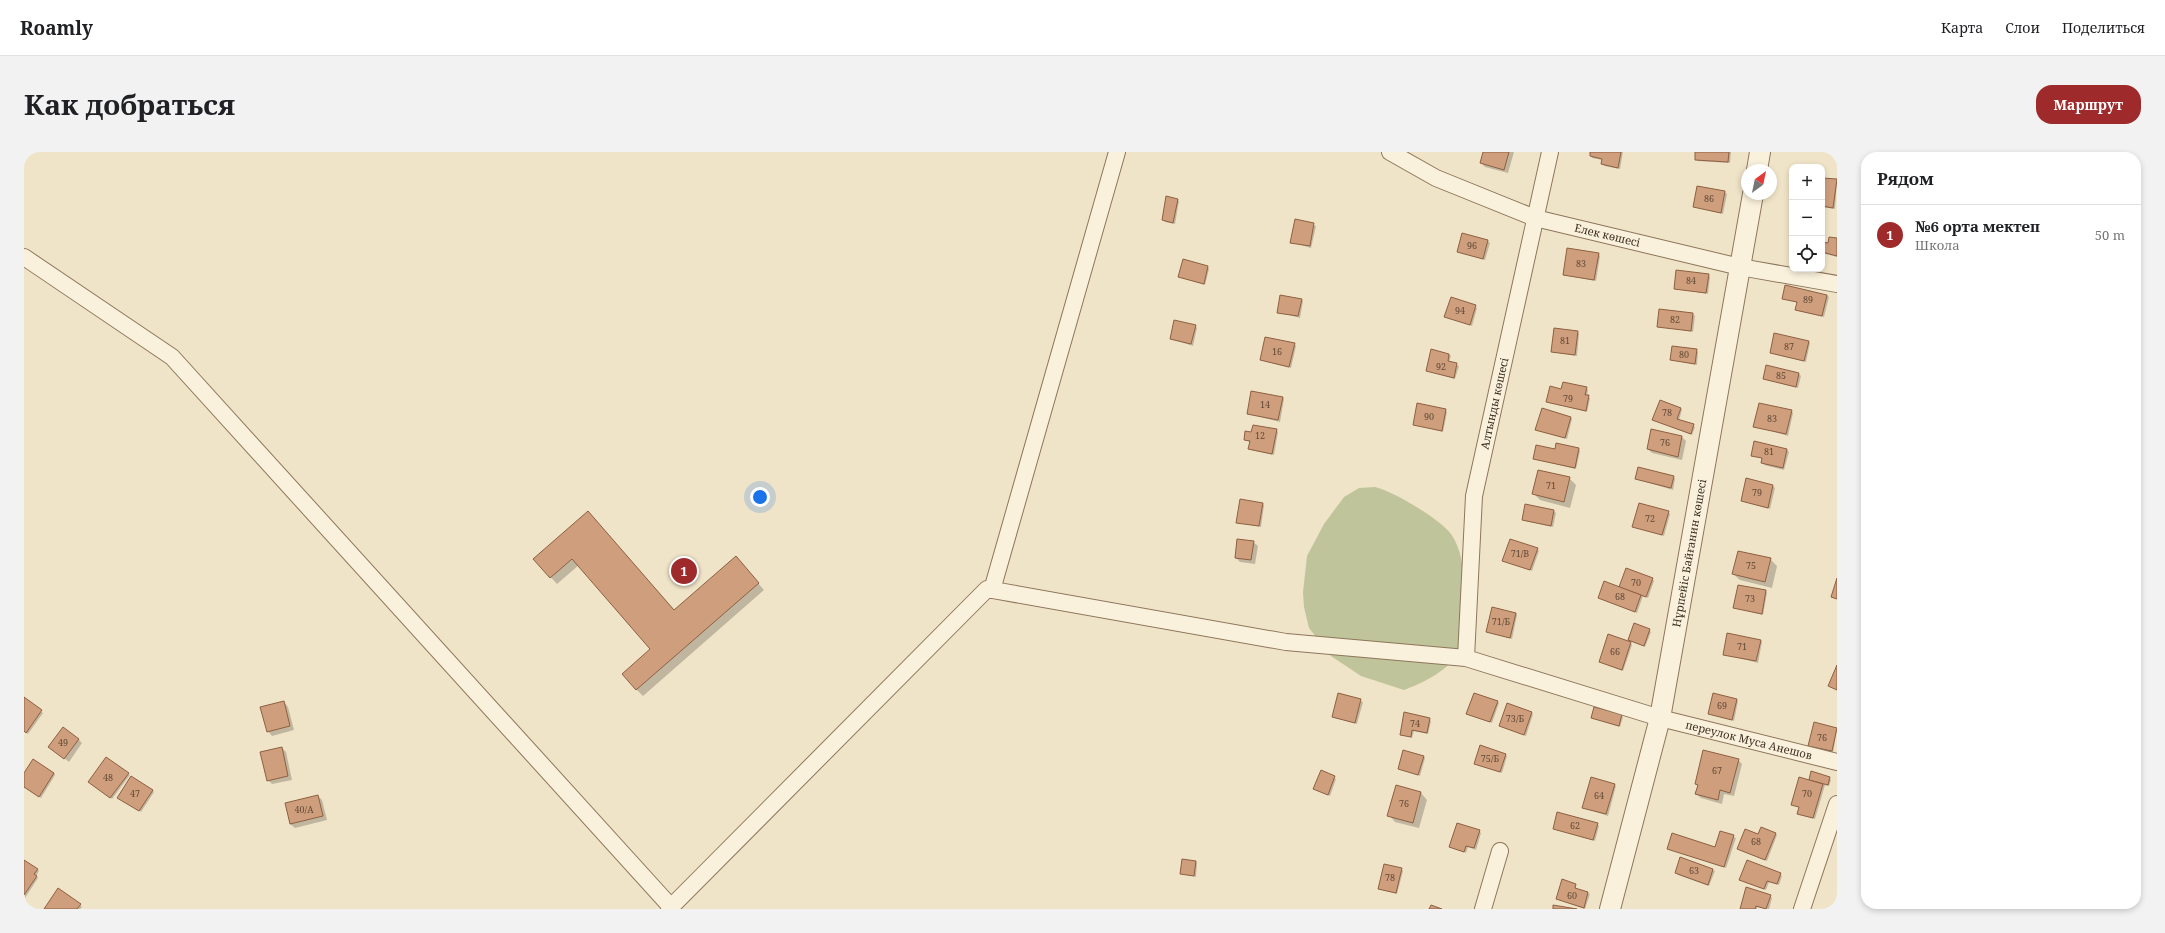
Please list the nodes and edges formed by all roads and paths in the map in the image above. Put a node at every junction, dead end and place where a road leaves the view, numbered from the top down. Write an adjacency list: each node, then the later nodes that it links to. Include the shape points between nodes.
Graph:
1 (1117, 152): 11 (street)
2 (1390, 152): 7 (street, Елек көшесі, via 1436,178)
3 (1550, 152): 7 (street, Алтынды көшесі)
4 (1760, 152): 5 (street)
5 (1758, 164)
6 (1752, 200): 9 (street, Нұрпейіс Байғанин көшесі)
7 (1535, 218): 9 (street, Елек көшесі); 12 (street, Алтынды көшесі, via 1474,496)
8 (24, 257): 17 (street, via 172,357)
9 (1740, 266): 10 (street, Елек көшесі); 13 (street, Нұрпейіс Байғанин көшесі)
10 (1837, 284)
11 (992, 590): 12 (street, переулок Муса Анешов, via 1286,642); 17 (street, via 987,589)
12 (1466, 658): 13 (street, переулок Муса Анешов)
13 (1660, 718): 14 (street, переулок Муса Анешов); 19 (street, Нұрпейіс Байғанин көшесі)
14 (1837, 762)
15 (1837, 804): 20 (street)
16 (1500, 851): 18 (street)
17 (670, 908)
18 (1482, 909)
19 (1610, 909)
20 (1802, 909)

